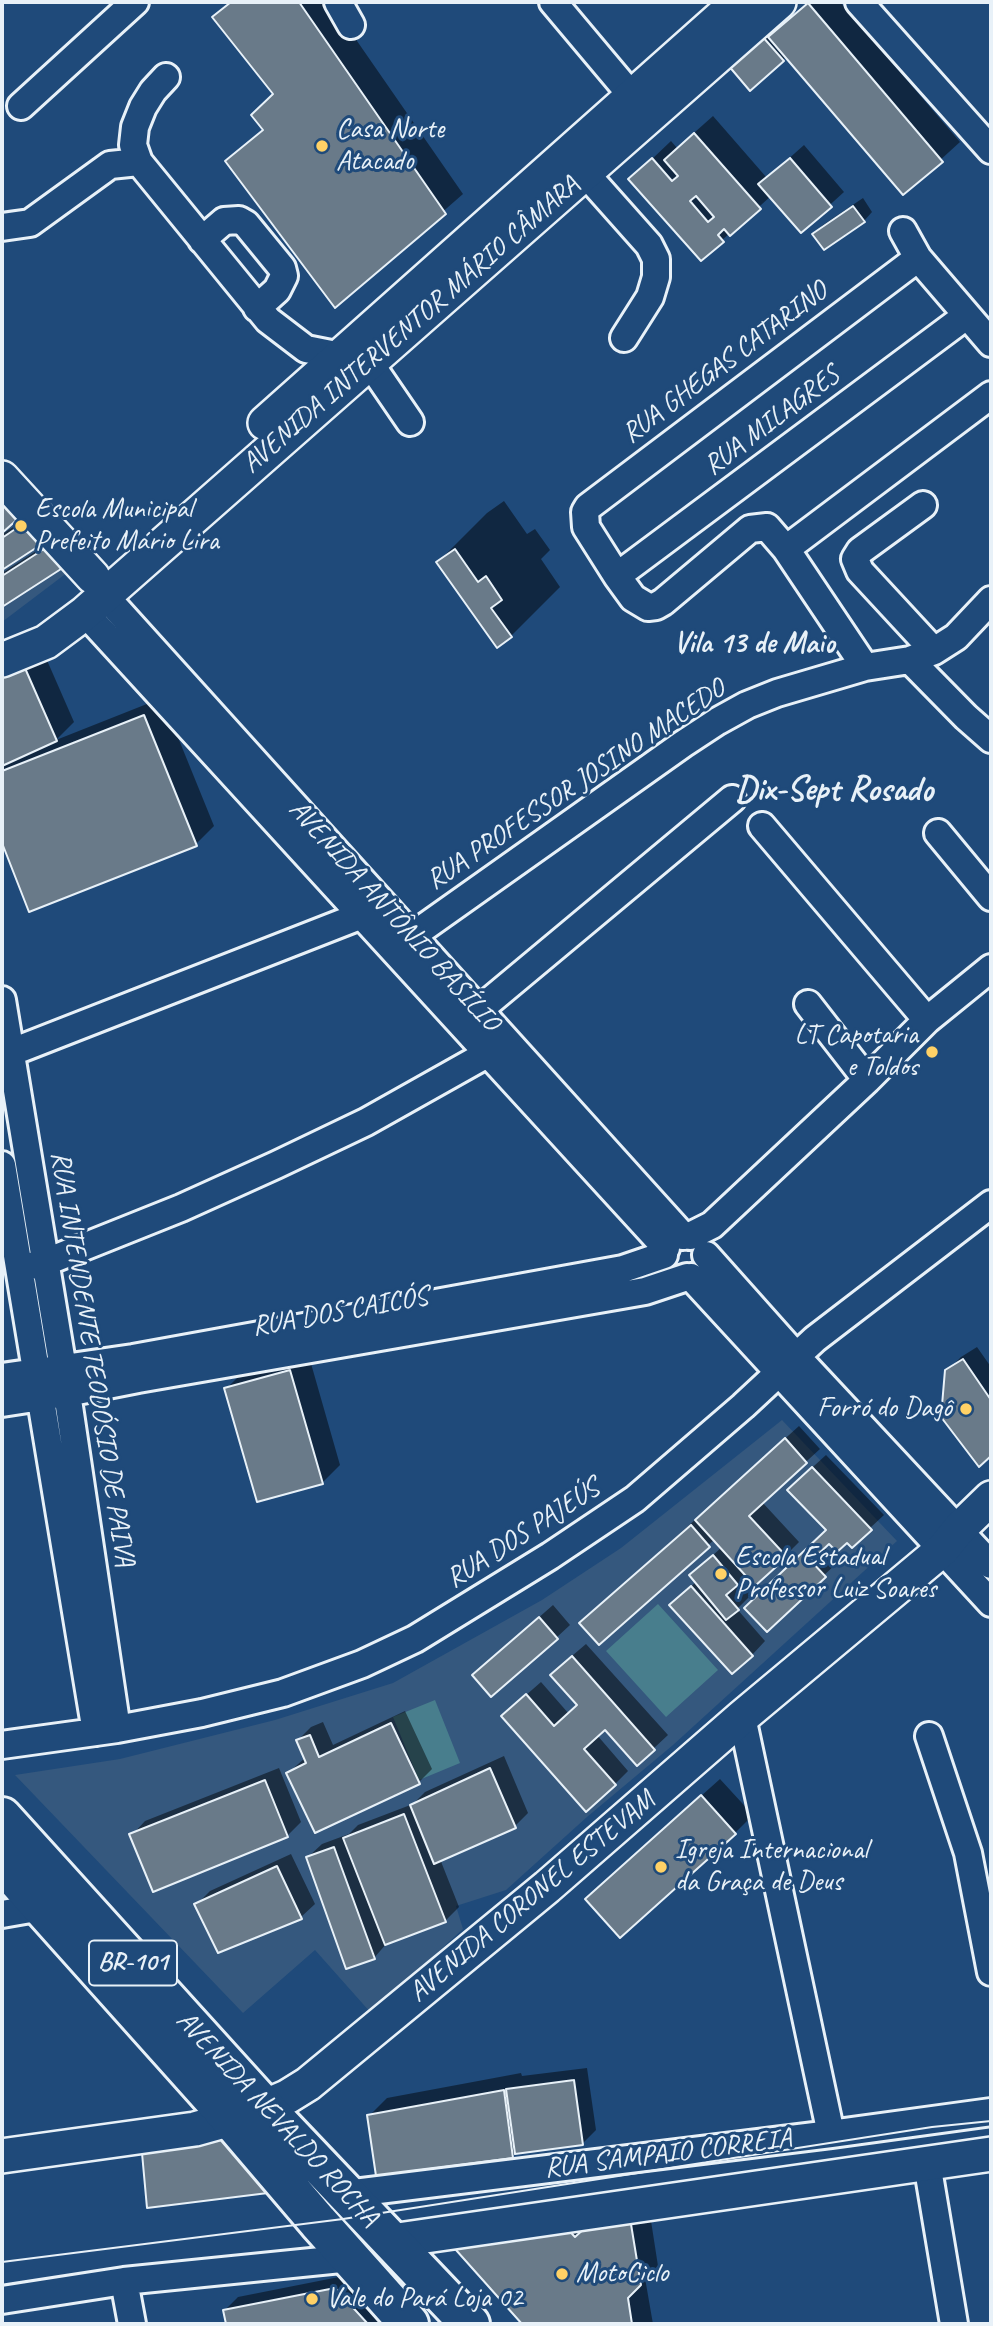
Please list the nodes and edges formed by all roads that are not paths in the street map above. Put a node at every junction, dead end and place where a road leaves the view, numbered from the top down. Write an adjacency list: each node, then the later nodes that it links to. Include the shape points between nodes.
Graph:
1 (135, 2): 10 (street)
2 (338, 2): 7 (street)
3 (554, 2): 9 (street)
4 (738, 2): 9 (main road, AVENIDA INTERVENTOR MÁRIO CÂMARA)
5 (779, 2): 13 (main road, AVENIDA INTERVENTOR MÁRIO CÂMARA)
6 (859, 2): 11 (street)
7 (351, 25)
8 (166, 77): 12 (street, via 148,99 135,127 133,145)
9 (632, 96): 22 (main road, AVENIDA INTERVENTOR MÁRIO CÂMARA)
10 (21, 106)
11 (991, 150)
12 (139, 162): 14 (street, via 110,165 30,223); 16 (street)
13 (584, 173): 20 (street, via 649,245 656,260 650,297); 22 (main road, AVENIDA INTERVENTOR MÁRIO CÂMARA)
14 (2, 227)
15 (903, 231): 17 (street)
16 (202, 240): 18 (street); 18 (street, via 224,221 239,220 282,268 284,276 277,290)
17 (918, 258): 19 (street); 28 (street, RUA GHEGAS CATARINO, via 588,507 586,527)
18 (257, 308): 22 (street, via 306,349)
19 (966, 316): 21 (street); 28 (street, RUA MILAGRES)
20 (624, 338)
21 (991, 344)
22 (364, 359): 24 (street); 29 (main road, AVENIDA INTERVENTOR MÁRIO CÂMARA)
23 (991, 395): 27 (street)
24 (410, 422)
25 (2, 478): 29 (main road, AVENIDA ANTÔNIO BASÍLIO)
26 (923, 505): 32 (street, via 855,559 860,571)
27 (786, 549): 28 (street, via 767,527 756,527 656,606 648,607 633,598); 35 (street)
28 (617, 576)
29 (94, 596): 31 (main road, AVENIDA INTERVENTOR MÁRIO CÂMARA); 33 (main road, AVENIDA INTERVENTOR MÁRIO CÂMARA, via 46,642); 41 (street, AVENIDA ANTÔNIO BASÍLIO); 42 (street, AVENIDA ANTÔNIO BASÍLIO)
30 (991, 600): 32 (street, RUA PROFESSOR JOSINO MACEDO, via 956,637)
31 (2, 637)
32 (934, 651): 34 (street, RUA PROFESSOR JOSINO MACEDO)
33 (2, 660)
34 (909, 660): 35 (street, RUA PROFESSOR JOSINO MACEDO); 36 (street)
35 (865, 667): 43 (street, RUA PROFESSOR JOSINO MACEDO, via 777,693 718,721)
36 (991, 739)
37 (732, 799): 48 (street)
38 (762, 826): 49 (street)
39 (938, 833): 40 (street)
40 (991, 897)
41 (386, 907): 42 (street); 43 (street, AVENIDA ANTÔNIO BASÍLIO)
42 (359, 915): 44 (street, AVENIDA ANTÔNIO BASÍLIO); 51 (street)
43 (412, 936): 44 (street, RUA PROFESSOR JOSINO MACEDO); 48 (street, AVENIDA ANTÔNIO BASÍLIO)
44 (386, 945): 50 (street, AVENIDA ANTÔNIO BASÍLIO)
45 (991, 968): 49 (street, RUA DOS CAICÓS)
46 (2, 1000): 51 (street, RUA INTENDENTE TEODÓSIO DE PAIVA)
47 (808, 1004): 52 (street)
48 (479, 1010): 56 (street, AVENIDA ANTÔNIO BASÍLIO)
49 (927, 1020): 52 (street, RUA DOS CAICÓS)
50 (487, 1054): 56 (street, AVENIDA ANTÔNIO BASÍLIO); 57 (street, via 366,1122 276,1165)
51 (6, 1055): 53 (street, RUA INTENDENTE TEODÓSIO DE PAIVA)
52 (867, 1080): 56 (street, RUA DOS CAICÓS)
53 (9, 1091): 57 (street, RUA INTENDENTE TEODÓSIO DE PAIVA)
54 (2, 1165): 58 (street, RUA INTENDENTE TEODÓSIO DE PAIVA)
55 (991, 1204): 60 (street, RUA DOS PAJEÚS)
56 (689, 1243): 59 (street, AVENIDA ANTÔNIO BASÍLIO, via 665,1262 673,1274); 60 (street, AVENIDA ANTÔNIO BASÍLIO); 62 (street, RUA DOS CAICÓS, via 623,1269)
57 (46, 1262): 58 (street); 61 (street, RUA INTENDENTE TEODÓSIO DE PAIVA)
58 (19, 1269): 64 (street, RUA INTENDENTE TEODÓSIO DE PAIVA)
59 (689, 1277): 60 (street, AVENIDA ANTÔNIO BASÍLIO); 62 (street, RUA DOS CAICÓS, via 645,1291)
60 (788, 1364): 68 (street, AVENIDA ANTÔNIO BASÍLIO); 72 (street, RUA DOS PAJEÚS, via 635,1499 415,1639 283,1693)
61 (62, 1367): 62 (street, RUA DOS CAICÓS); 64 (street, RUA DOS CAICÓS); 65 (street, RUA INTENDENTE TEODÓSIO DE PAIVA)
62 (135, 1369): 65 (street, RUA DOS CAICÓS)
63 (2, 1377): 64 (street, RUA DOS CAICÓS)
64 (38, 1385): 65 (street, RUA DOS CAICÓS); 66 (street, RUA DOS CAICÓS); 72 (street, RUA INTENDENTE TEODÓSIO DE PAIVA)
65 (67, 1394): 72 (street, RUA INTENDENTE TEODÓSIO DE PAIVA)
66 (2, 1403)
67 (991, 1498): 68 (main road, AVENIDA CORONEL ESTEVAM)
68 (951, 1539): 69 (street, AVENIDA ANTÔNIO BASÍLIO); 70 (street, AVENIDA ANTÔNIO BASÍLIO); 71 (main road, AVENIDA CORONEL ESTEVAM)
69 (991, 1565)
70 (991, 1602)
71 (742, 1717): 81 (main road, AVENIDA CORONEL ESTEVAM, via 548,1887 331,2066 308,2084); 82 (street)
72 (106, 1730): 74 (street, RUA DOS PAJEÚS)
73 (929, 1736): 79 (street, via 968,1853)
74 (2, 1745)
75 (2, 1817): 81 (highway, AVENIDA NEVALDO ROCHA / BR-101)
76 (2, 1863): 77 (highway, AVENIDA NEVALDO ROCHA / BR-101)
77 (42, 1907): 78 (street); 81 (highway, AVENIDA NEVALDO ROCHA / BR-101)
78 (2, 1914)
79 (991, 1972)
80 (991, 2112): 82 (street, RUA SAMPAIO CORREIA)
81 (248, 2114): 84 (main road, AVENIDA CORONEL ESTEVAM, via 195,2129); 86 (highway, AVENIDA NEVALDO ROCHA / BR-101); 88 (highway, AVENIDA NEVALDO ROCHA / BR-101, via 318,2222)
82 (831, 2134): 86 (street, RUA SAMPAIO CORREIA)
83 (991, 2154): 85 (main road, RUA SAMPAIO CORREIA)
84 (2, 2156)
85 (927, 2163): 87 (main road, RUA SAMPAIO CORREIA); 95 (street)
86 (345, 2194): 87 (highway, AVENIDA NEVALDO ROCHA / BR-101)
87 (400, 2250): 93 (street); 94 (highway, AVENIDA NEVALDO ROCHA / BR-101)
88 (351, 2258): 89 (street); 92 (highway, AVENIDA NEVALDO ROCHA / BR-101)
89 (124, 2281): 90 (street); 91 (street)
90 (2, 2300)
91 (132, 2324)
92 (409, 2324)
93 (453, 2324)
94 (471, 2324)
95 (954, 2324)

